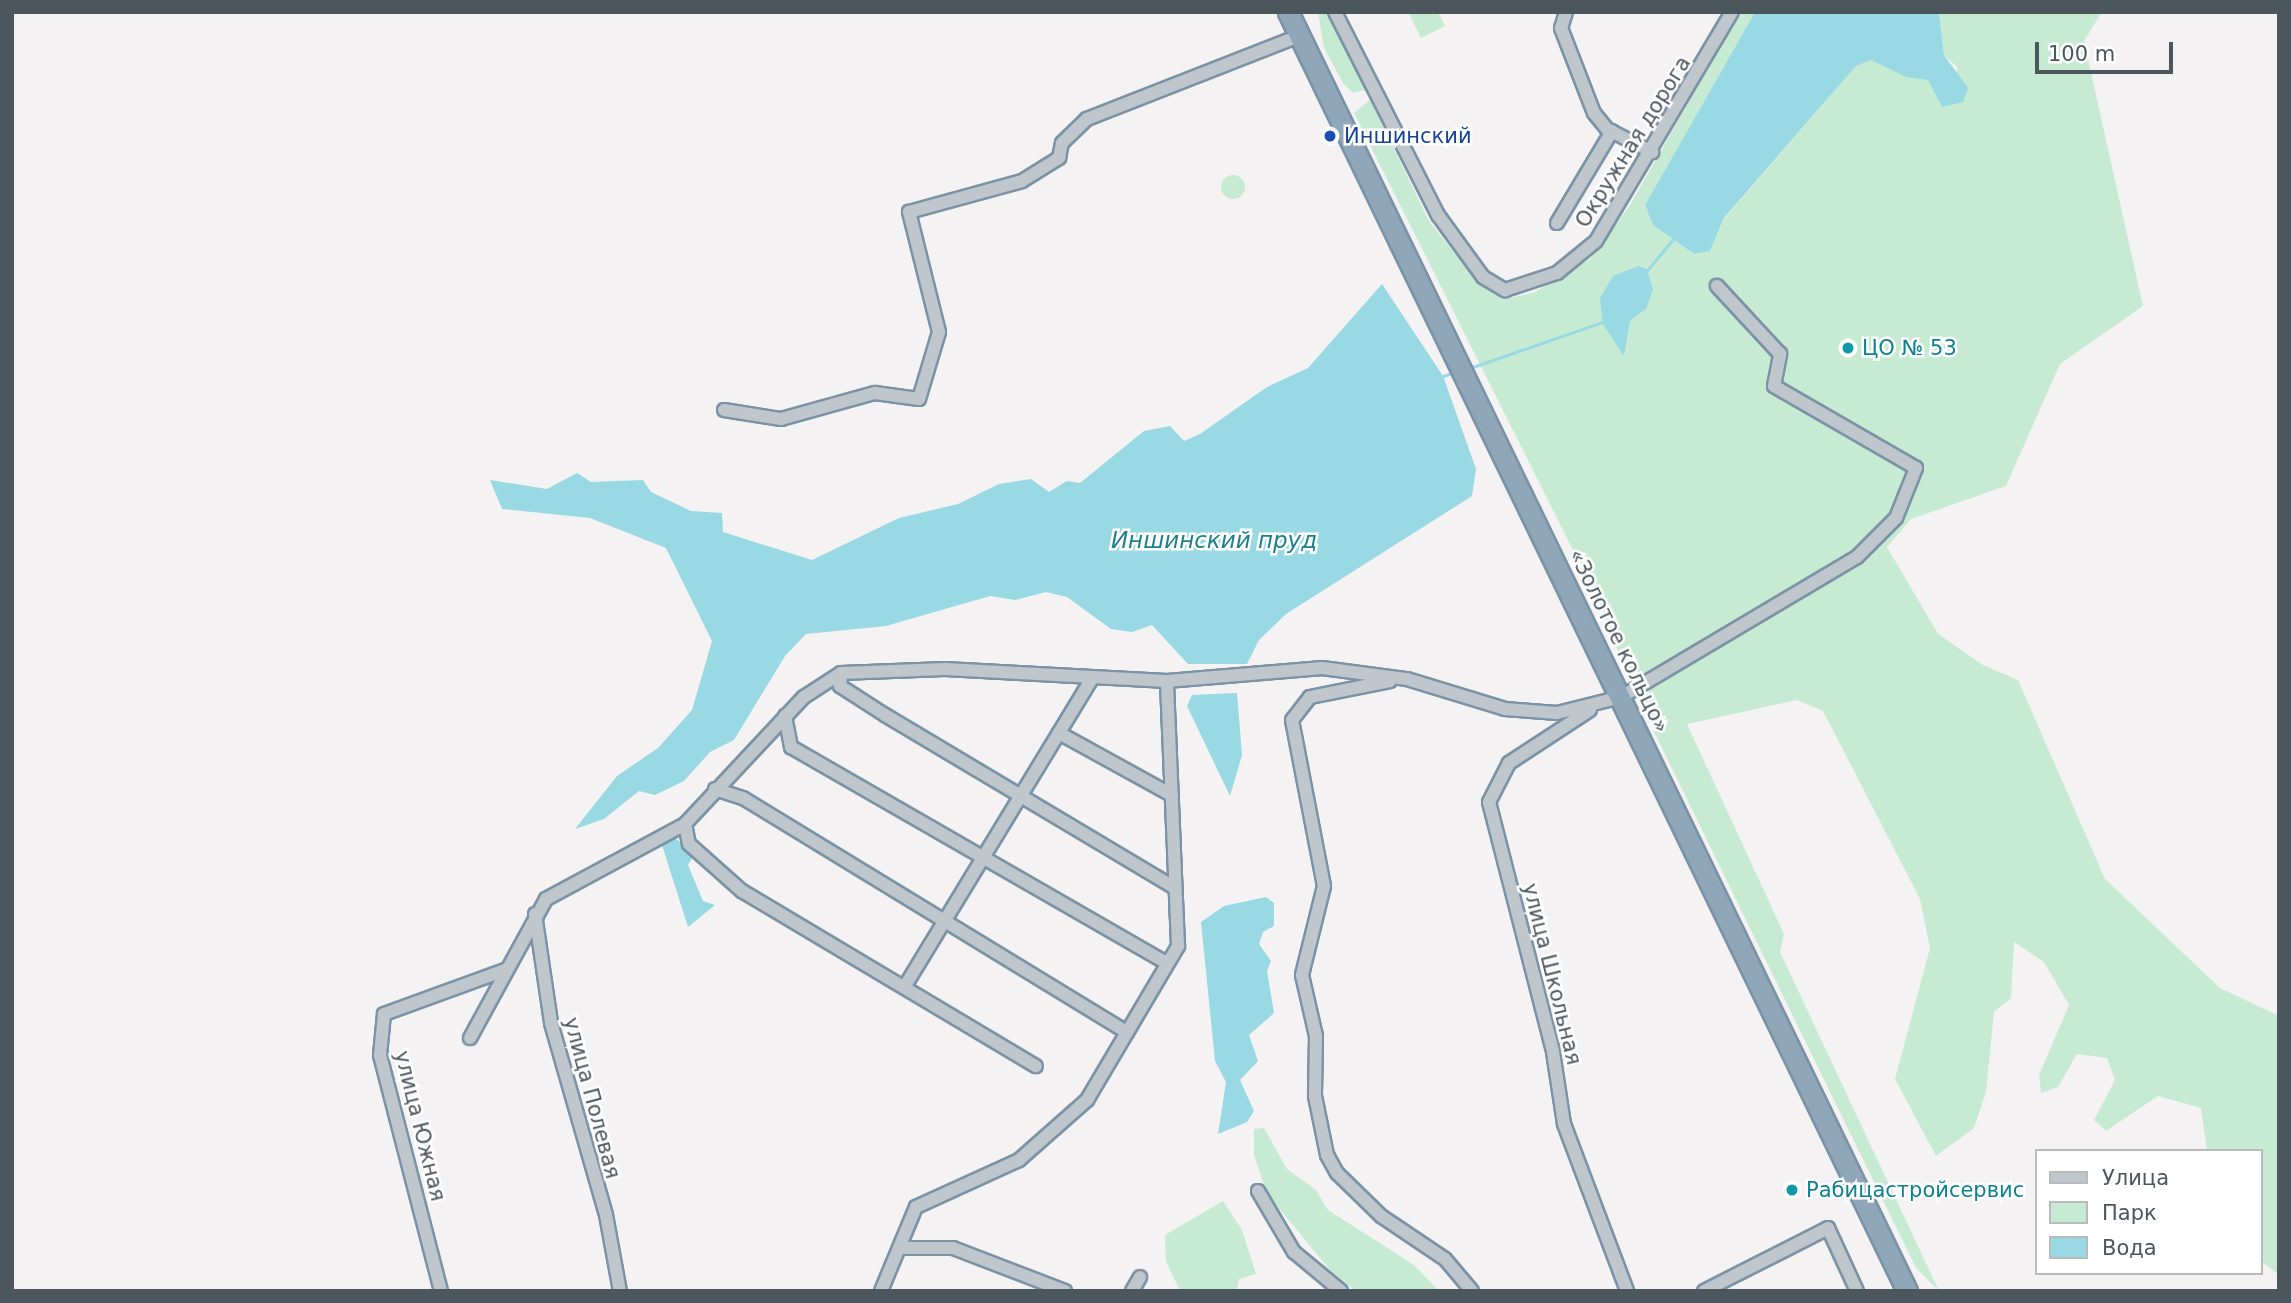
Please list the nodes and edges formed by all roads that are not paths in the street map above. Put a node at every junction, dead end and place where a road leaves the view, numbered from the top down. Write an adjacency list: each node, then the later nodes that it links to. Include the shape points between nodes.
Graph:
1 (1288, 12): 5 (highway, «Золотое кольцо»)
2 (1335, 12): 7 (street, Окружная дорога, via 1438,215 1498,288 1528,287 1577,260 1605,230)
3 (1566, 12): 6 (street, via 1561,28 1577,75 1594,113)
4 (1732, 12): 7 (street, Окружная дорога)
5 (1299, 36): 10 (street, via 1087,119 1062,143 1059,158 1022,181 909,212 939,332 919,399 875,393 781,419); 15 (highway, «Золотое кольцо»)
6 (1612, 131): 7 (street); 8 (street)
7 (1652, 152)
8 (1557, 223)
9 (1717, 286): 15 (street, via 1780,354 1774,386 1914,466 1916,477 1889,527 1857,557)
10 (724, 410)
11 (841, 673): 12 (street, via 945,669); 17 (street); 21 (street, via 840,686)
12 (1092, 678): 14 (street); 18 (street)
13 (1408, 679): 14 (street, via 1322,668); 16 (street, via 1505,709); 42 (street, via 1315,695 1293,715 1324,886 1304,956 1302,992 1316,1036 1313,1082 1331,1164 1381,1216 1444,1259)
14 (1167, 681): 20 (street)
15 (1621, 697): 16 (street); 46 (highway, «Золотое кольцо»)
16 (1593, 708): 43 (street, улица Школьная, via 1506,766 1489,802 1553,1052 1564,1124)
17 (785, 716): 19 (street); 23 (street, via 791,747)
18 (1059, 733): 20 (street); 21 (street)
19 (715, 789): 22 (street); 26 (street, via 743,798)
20 (1172, 795): 24 (street)
21 (1021, 796): 23 (street); 24 (street)
22 (685, 824): 25 (street, via 546,899); 29 (street, via 689,844 742,891)
23 (982, 860): 26 (street); 27 (street)
24 (1174, 887): 27 (street, via 1182,933)
25 (535, 915): 28 (street); 37 (street, улица Полевая, via 551,1023 606,1215)
26 (943, 923): 29 (street); 30 (street)
27 (1166, 963): 30 (street)
28 (505, 970): 31 (street); 36 (street, улица Южная, via 384,1014 380,1055)
29 (905, 986): 32 (street)
30 (1128, 1032): 34 (street, via 1095,1088 1066,1121 1020,1160 918,1205)
31 (470, 1038)
32 (1036, 1066)
33 (1258, 1191): 41 (street, via 1294,1252)
34 (899, 1248): 38 (street); 39 (street, via 953,1248)
35 (1140, 1277): 40 (street)
36 (441, 1291)
37 (621, 1291)
38 (881, 1291)
39 (1065, 1291)
40 (1132, 1291)
41 (1341, 1291)
42 (1472, 1291)
43 (1627, 1291)
44 (1704, 1291): 45 (street, via 1828,1228)
45 (1857, 1291)
46 (1907, 1291)

